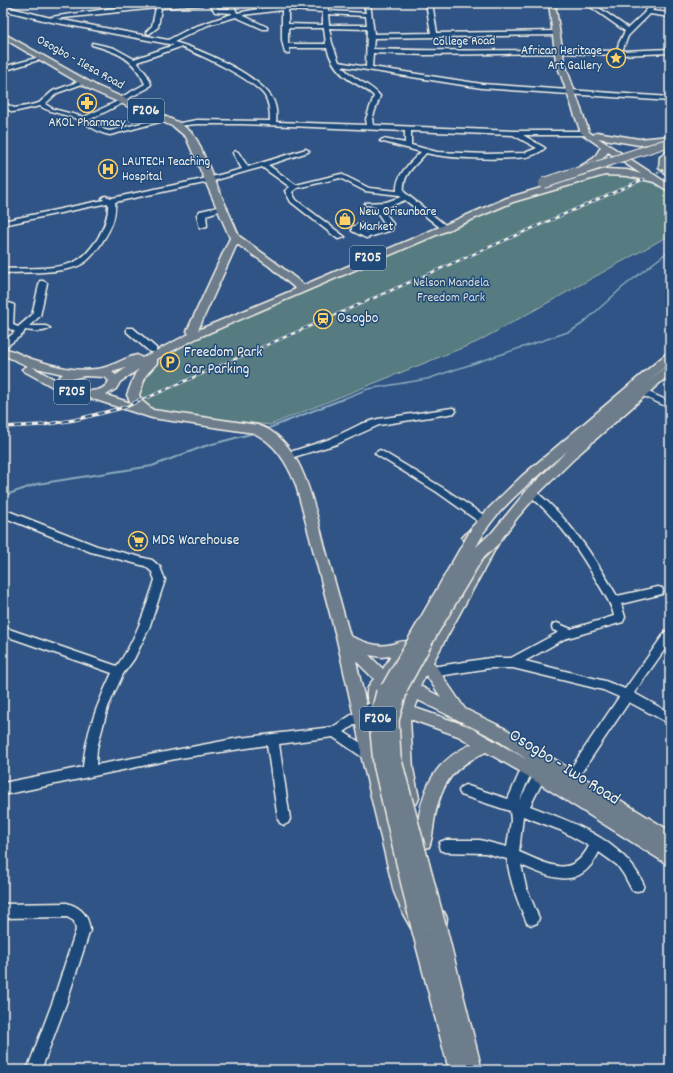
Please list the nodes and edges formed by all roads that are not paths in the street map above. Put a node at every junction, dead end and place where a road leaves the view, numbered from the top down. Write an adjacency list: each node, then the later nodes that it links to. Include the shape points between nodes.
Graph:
1 (12, 3): 15 (main road)
2 (119, 3): 16 (street)
3 (202, 3): 13 (street)
4 (212, 3): 19 (street, via 217,11)
5 (230, 3): 19 (street)
6 (325, 3): 17 (street)
7 (368, 3): 20 (street)
8 (429, 3): 30 (street)
9 (552, 3): 29 (main road)
10 (559, 3): 38 (main road)
11 (580, 3): 27 (street, via 593,6)
12 (655, 3): 18 (street)
13 (162, 4): 16 (street); 28 (street, via 155,27)
14 (284, 6): 17 (street); 19 (street); 23 (street)
15 (3, 7): 22 (street)
16 (114, 10): 22 (street)
17 (325, 11): 20 (street); 24 (street)
18 (648, 12): 21 (street); 27 (street)
19 (235, 13): 26 (street); 33 (street)
20 (369, 15): 25 (street)
21 (670, 15)
22 (46, 19): 33 (street)
23 (286, 26): 24 (street); 36 (street, via 284,40 287,49)
24 (326, 27): 25 (street); 36 (street)
25 (370, 27): 32 (street)
26 (265, 28)
27 (627, 30): 40 (street)
28 (149, 32)
29 (555, 33): 30 (street); 38 (main road)
30 (434, 34): 32 (street)
31 (3, 35): 41 (main road, Osogbo - Ilesa Road / F206)
32 (371, 36): 37 (street)
33 (169, 42): 35 (street)
34 (94, 44): 42 (street, via 123,53)
35 (180, 45): 42 (street); 54 (street, via 225,65 260,87 271,103 274,112)
36 (329, 46): 43 (street)
37 (371, 51): 38 (street, College Road); 45 (street)
38 (562, 51): 40 (street, College Road); 47 (main road)
39 (670, 51): 40 (street, College Road)
40 (619, 53)
41 (42, 58): 44 (street); 46 (main road, Osogbo - Ilesa Road / F206)
42 (135, 61): 49 (street, via 148,84)
43 (338, 64): 45 (street); 56 (street, via 349,77 374,92 377,97 369,119)
44 (3, 69)
45 (369, 69): 47 (street, via 482,86)
46 (83, 82): 49 (main road, Osogbo - Ilesa Road / F206); 51 (street, via 55,92)
47 (574, 92): 48 (street); 59 (main road); 60 (main road, via 588,123)
48 (670, 99)
49 (121, 101): 52 (main road, Osogbo - Ilesa Road / F206); 53 (street)
50 (3, 104): 51 (street, via 13,110)
51 (41, 104): 53 (street, via 51,110)
52 (165, 119): 53 (street, via 110,133 103,132); 55 (main road, Osogbo - Ilesa Road / F206)
53 (84, 120)
54 (273, 124): 55 (street, via 198,122); 56 (street)
55 (177, 125): 74 (main road, Osogbo - Ilesa Road / F206, via 194,142)
56 (370, 127): 57 (street)
57 (408, 128): 58 (street); 64 (street)
58 (514, 133): 59 (street); 68 (street, via 542,148 520,155 487,156)
59 (585, 133): 65 (main road)
60 (597, 135): 61 (main road, via 640,142); 76 (main road)
61 (670, 139)
62 (383, 141): 64 (street)
63 (670, 142): 77 (main road, F205, bridge)
64 (408, 146): 68 (street)
65 (605, 147): 75 (main road); 77 (main road, via 598,162 553,177)
66 (670, 148): 77 (main road, F205)
67 (306, 151): 71 (street)
68 (424, 152): 80 (street, via 402,177 400,183)
69 (670, 152): 73 (main road, via 664,156 663,168)
70 (236, 153): 72 (street)
71 (263, 165): 72 (street); 78 (street)
72 (246, 170): 74 (street)
73 (670, 174)
74 (209, 180): 82 (street); 85 (main road, Osogbo - Ilesa Road / F206)
75 (655, 180): 77 (main road, via 612,172 561,185); 79 (main road)
76 (670, 182)
77 (547, 185): 88 (main road, F205, via 494,203); 94 (main road)
78 (295, 187): 80 (street, via 340,176 367,190); 91 (street, via 288,191 293,201)
79 (670, 189)
80 (404, 195): 84 (street); 88 (street)
81 (97, 197): 82 (street)
82 (111, 200): 86 (street); 92 (street, via 110,224 87,256 78,264)
83 (366, 204): 84 (street)
84 (386, 204): 89 (street, via 379,210 390,226)
85 (223, 208): 87 (street, via 203,213); 90 (main road, Osogbo - Ilesa Road / F206)
86 (3, 223)
87 (203, 226)
88 (442, 226): 94 (main road, F205)
89 (374, 233)
90 (235, 238): 94 (main road); 99 (main road)
91 (341, 238)
92 (3, 271)
93 (43, 283): 97 (street, via 36,316)
94 (301, 288): 99 (main road, F205); 102 (main road, F205)
95 (10, 305): 97 (street, via 9,326)
96 (46, 328): 97 (street)
97 (21, 329): 100 (street)
98 (130, 330): 102 (street)
99 (192, 331): 102 (main road, F205)
100 (3, 346)
101 (3, 351): 106 (main road, F205, via 31,363)
102 (157, 352): 107 (main road, F205); 108 (main road, F205); 116 (main road, via 141,374 133,395 137,403)
103 (670, 356): 112 (main road)
104 (3, 358): 109 (main road, F205, via 48,378)
105 (670, 368): 110 (main road)
106 (74, 372): 107 (main road, F205); 109 (main road, F205, via 62,379)
107 (96, 373): 108 (main road, F205, via 108,374)
108 (114, 384): 111 (main road, F205, via 100,393); 114 (main road)
109 (60, 387): 111 (main road, F205, via 72,392)
110 (642, 392): 112 (main road); 113 (street)
111 (91, 394): 114 (main road, F206)
112 (628, 395): 117 (main road); 117 (main road, via 620,412)
113 (670, 405)
114 (126, 406): 116 (main road, F206)
115 (452, 410): 119 (street, via 368,425 340,439)
116 (152, 414): 119 (main road, F206, via 261,431)
117 (590, 430): 120 (main road); 122 (main road, via 526,479)
118 (380, 454): 122 (street, via 440,490)
119 (287, 456): 128 (main road, F206, via 302,485)
120 (531, 492): 123 (main road); 125 (street, via 549,506 578,540)
121 (3, 513): 132 (street, via 94,549 148,563 156,570 160,580 144,628)
122 (481, 527): 129 (main road, via 467,539); 162 (main road, F206, bridge, via 386,690 378,721 382,764)
123 (494, 539): 131 (main road); 162 (main road, F206, bridge, via 477,555 431,632 399,689 390,720 392,757)
124 (658, 591): 125 (street)
125 (614, 601): 130 (street, via 620,615 619,619 565,635)
126 (3, 631): 132 (street)
127 (670, 634): 135 (street)
128 (344, 640): 129 (main road, via 381,653); 133 (main road); 136 (main road, F206)
129 (402, 652): 131 (main road, via 406,665); 133 (main road)
130 (513, 663): 131 (street); 135 (street, via 605,686)
131 (426, 667): 134 (main road); 140 (main road)
132 (119, 671): 147 (street, via 95,729)
133 (384, 680): 134 (main road, via 400,680); 137 (main road, via 374,690)
134 (411, 689): 138 (main road, via 412,701); 140 (main road, Osogbo - Iwo Road)
135 (627, 695): 141 (street); 148 (street)
136 (356, 697): 137 (main road); 139 (main road, F206)
137 (376, 704): 138 (main road, via 391,712); 139 (street); 145 (main road)
138 (402, 710): 144 (main road, Osogbo - Iwo Road, via 464,731); 154 (main road, via 408,789)
139 (360, 715): 142 (street); 145 (main road, F206)
140 (461, 715): 146 (main road, Osogbo - Iwo Road, via 499,733)
141 (670, 719)
142 (334, 732): 143 (street); 145 (street)
143 (272, 739): 147 (street, via 180,753); 152 (street)
144 (488, 744): 146 (main road, Osogbo - Iwo Road); 154 (main road, via 457,760 438,780 432,794)
145 (369, 750): 162 (main road, via 403,892 409,908)
146 (537, 765): 148 (main road, Osogbo - Iwo Road); 151 (street, via 524,805); 158 (main road, Osogbo - Iwo Road)
147 (89, 772): 149 (street)
148 (571, 778): 153 (main road, Osogbo - Iwo Road)
149 (3, 789)
150 (465, 791): 151 (street)
151 (518, 808): 155 (street, via 544,817); 157 (street)
152 (284, 819)
153 (670, 840)
154 (423, 841): 162 (main road, via 439,911)
155 (596, 844): 157 (street, via 590,857 580,867 567,873 547,869); 159 (street, via 618,858 629,870)
156 (445, 846): 157 (street, via 490,848)
157 (513, 854): 161 (street, via 517,881)
158 (670, 858)
159 (637, 885)
160 (3, 911): 163 (street, via 66,910 75,912 83,923 60,1001)
161 (532, 918)
162 (428, 927): 164 (main road, F206); 165 (main road, F206)
163 (34, 1070)
164 (459, 1070)
165 (472, 1070)

